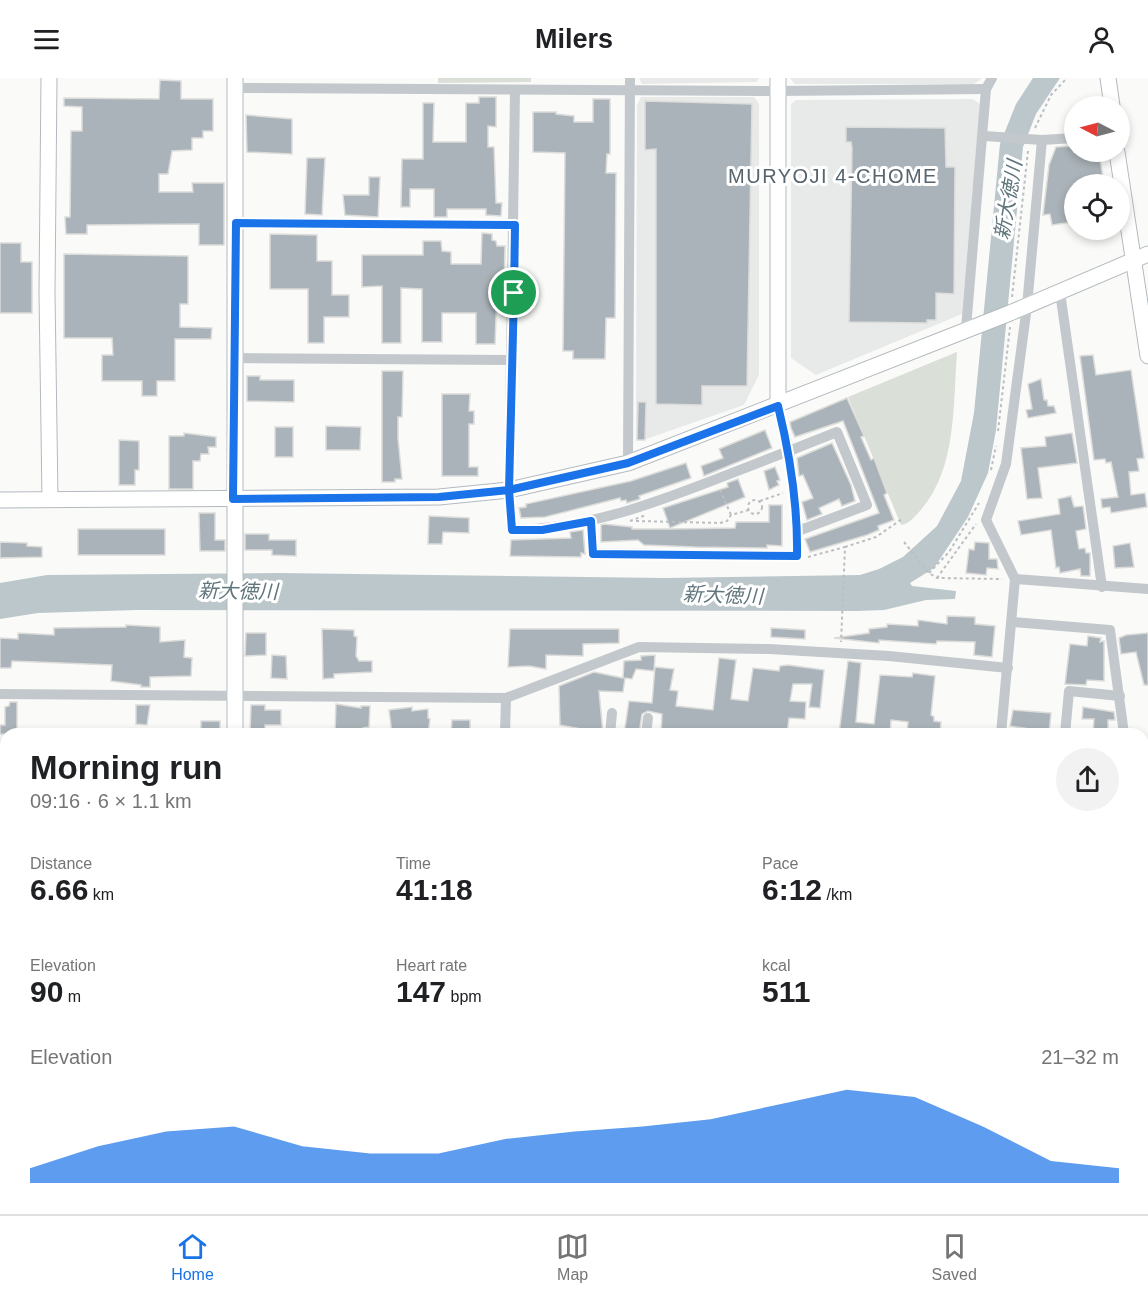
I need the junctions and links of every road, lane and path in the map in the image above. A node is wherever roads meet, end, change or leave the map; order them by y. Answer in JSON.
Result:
{"nodes":[{"id":1,"x":49,"y":78,"type":"edge"},
{"id":2,"x":630,"y":78,"type":"edge"},
{"id":3,"x":992,"y":78,"type":"edge"},
{"id":4,"x":1108,"y":78,"type":"edge"},
{"id":5,"x":235,"y":83,"type":"edge"},
{"id":6,"x":778,"y":84,"type":"edge"},
{"id":7,"x":986,"y":89,"type":"junction"},
{"id":8,"x":515,"y":90,"type":"junction"},
{"id":9,"x":630,"y":90,"type":"junction"},
{"id":10,"x":1111,"y":96,"type":"edge"},
{"id":11,"x":986,"y":136,"type":"junction"},
{"id":12,"x":1064,"y":138,"type":"edge"},
{"id":13,"x":1037,"y":139,"type":"junction"},
{"id":14,"x":1119,"y":162,"type":"edge"},
{"id":15,"x":236,"y":223,"type":"junction"},
{"id":16,"x":515,"y":225,"type":"junction"},
{"id":17,"x":1141,"y":257,"type":"edge"},
{"id":18,"x":1060,"y":292,"type":"junction"},
{"id":19,"x":1027,"y":306,"type":"junction"},
{"id":20,"x":970,"y":327,"type":"junction"},
{"id":21,"x":1148,"y":357,"type":"edge"},
{"id":22,"x":234,"y":358,"type":"junction"},
{"id":23,"x":513,"y":360,"type":"junction"},
{"id":24,"x":778,"y":406,"type":"junction"},
{"id":25,"x":789,"y":451,"type":"junction"},
{"id":26,"x":628,"y":463,"type":"junction"},
{"id":27,"x":714,"y":478,"type":"junction"},
{"id":28,"x":793,"y":489,"type":"junction"},
{"id":29,"x":509,"y":490,"type":"junction"},
{"id":30,"x":50,"y":499,"type":"junction"},
{"id":31,"x":233,"y":499,"type":"junction"},
{"id":32,"x":0,"y":500,"type":"edge"},
{"id":33,"x":760,"y":501,"type":"junction"},
{"id":34,"x":749,"y":510,"type":"junction"},
{"id":35,"x":731,"y":515,"type":"junction"},
{"id":36,"x":902,"y":519,"type":"dead end"},
{"id":37,"x":986,"y":520,"type":"junction"},
{"id":38,"x":591,"y":521,"type":"junction"},
{"id":39,"x":636,"y":522,"type":"dead end"},
{"id":40,"x":798,"y":531,"type":"junction"},
{"id":41,"x":904,"y":542,"type":"dead end"},
{"id":42,"x":844,"y":547,"type":"junction"},
{"id":43,"x":797,"y":556,"type":"junction"},
{"id":44,"x":937,"y":578,"type":"junction"},
{"id":45,"x":1015,"y":579,"type":"junction"},
{"id":46,"x":1102,"y":587,"type":"junction"},
{"id":47,"x":1148,"y":589,"type":"edge"},
{"id":48,"x":1012,"y":622,"type":"junction"},
{"id":49,"x":840,"y":654,"type":"junction"},
{"id":50,"x":1008,"y":668,"type":"junction"},
{"id":51,"x":0,"y":694,"type":"edge"},
{"id":52,"x":235,"y":695,"type":"junction"},
{"id":53,"x":1120,"y":696,"type":"junction"},
{"id":54,"x":506,"y":698,"type":"junction"},
{"id":55,"x":612,"y":713,"type":"dead end"},
{"id":56,"x":648,"y":718,"type":"dead end"},
{"id":57,"x":235,"y":728,"type":"edge"},
{"id":58,"x":505,"y":728,"type":"edge"},
{"id":59,"x":611,"y":728,"type":"edge"},
{"id":60,"x":647,"y":728,"type":"edge"},
{"id":61,"x":1002,"y":728,"type":"edge"},
{"id":62,"x":1066,"y":728,"type":"edge"},
{"id":63,"x":1123,"y":728,"type":"edge"}],
"edges":[{"from":1,"to":30,"type":"street"},
{"from":2,"to":9,"type":"street"},
{"from":3,"to":7,"type":"street"},
{"from":4,"to":10,"type":"street"},
{"from":5,"to":8,"type":"street"},
{"from":5,"to":15,"type":"street"},
{"from":6,"to":7,"type":"street"},
{"from":6,"to":9,"type":"street"},
{"from":6,"to":24,"type":"street"},
{"from":7,"to":11,"type":"street"},
{"from":8,"to":9,"type":"street"},
{"from":8,"to":16,"type":"street"},
{"from":9,"to":26,"type":"street"},
{"from":11,"to":13,"type":"street"},
{"from":11,"to":20,"type":"street"},
{"from":12,"to":13,"type":"street"},
{"from":13,"to":19,"type":"street"},
{"from":14,"to":17,"type":"street"},
{"from":15,"to":16,"type":"street"},
{"from":15,"to":22,"type":"street"},
{"from":16,"to":23,"type":"street"},
{"from":17,"to":18,"type":"street"},
{"from":17,"to":21,"type":"street"},
{"from":18,"to":19,"type":"street"},
{"from":18,"to":46,"type":"street"},
{"from":19,"to":20,"type":"street"},
{"from":19,"to":37,"type":"street"},
{"from":20,"to":24,"type":"street"},
{"from":22,"to":23,"type":"street"},
{"from":22,"to":31,"type":"street"},
{"from":23,"to":29,"type":"street"},
{"from":24,"to":25,"type":"street"},
{"from":24,"to":26,"type":"street"},
{"from":25,"to":27,"type":"street"},
{"from":25,"to":28,"type":"street"},
{"from":25,"to":40,"type":"street"},
{"from":26,"to":29,"type":"street"},
{"from":27,"to":35,"type":"path"},
{"from":27,"to":38,"type":"street"},
{"from":28,"to":33,"type":"path"},
{"from":28,"to":40,"type":"street"},
{"from":29,"to":31,"type":"street"},
{"from":29,"to":38,"type":"street"},
{"from":30,"to":31,"type":"street"},
{"from":30,"to":32,"type":"street"},
{"from":31,"to":52,"type":"street"},
{"from":33,"to":34,"type":"path"},
{"from":33,"to":34,"type":"path"},
{"from":34,"to":35,"type":"path"},
{"from":35,"to":39,"type":"path"},
{"from":36,"to":42,"type":"path"},
{"from":37,"to":44,"type":"path"},
{"from":37,"to":45,"type":"street"},
{"from":38,"to":43,"type":"street"},
{"from":40,"to":43,"type":"street"},
{"from":41,"to":44,"type":"path"},
{"from":42,"to":43,"type":"path"},
{"from":42,"to":49,"type":"path"},
{"from":44,"to":45,"type":"path"},
{"from":45,"to":46,"type":"street"},
{"from":45,"to":48,"type":"street"},
{"from":46,"to":47,"type":"street"},
{"from":48,"to":50,"type":"street"},
{"from":48,"to":53,"type":"street"},
{"from":49,"to":50,"type":"street"},
{"from":49,"to":54,"type":"street"},
{"from":50,"to":61,"type":"street"},
{"from":51,"to":52,"type":"street"},
{"from":52,"to":54,"type":"street"},
{"from":52,"to":57,"type":"street"},
{"from":53,"to":62,"type":"street"},
{"from":53,"to":63,"type":"street"},
{"from":54,"to":58,"type":"street"},
{"from":55,"to":59,"type":"street"},
{"from":56,"to":60,"type":"street"}]}
